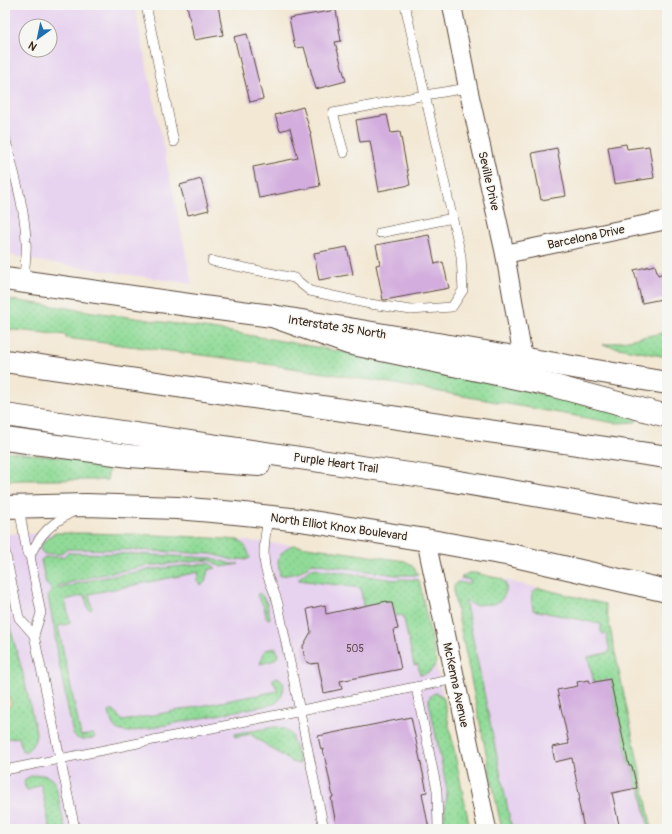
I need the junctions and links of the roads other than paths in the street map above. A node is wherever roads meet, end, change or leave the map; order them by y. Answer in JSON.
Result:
{"nodes":[{"id":1,"x":146,"y":5,"type":"edge"},
{"id":2,"x":405,"y":5,"type":"edge"},
{"id":3,"x":452,"y":5,"type":"edge"},
{"id":4,"x":468,"y":88,"type":"junction"},
{"id":5,"x":425,"y":94,"type":"junction"},
{"id":6,"x":5,"y":137,"type":"edge"},
{"id":7,"x":174,"y":142,"type":"dead end"},
{"id":8,"x":344,"y":153,"type":"dead end"},
{"id":9,"x":453,"y":218,"type":"junction"},
{"id":10,"x":667,"y":220,"type":"edge"},
{"id":11,"x":380,"y":233,"type":"dead end"},
{"id":12,"x":505,"y":254,"type":"junction"},
{"id":13,"x":212,"y":261,"type":"dead end"},
{"id":14,"x":14,"y":280,"type":"edge"},
{"id":15,"x":272,"y":316,"type":"junction"},
{"id":16,"x":523,"y":358,"type":"junction"},
{"id":17,"x":5,"y":361,"type":"edge"},
{"id":18,"x":667,"y":383,"type":"edge"},
{"id":19,"x":5,"y":415,"type":"edge"},
{"id":20,"x":667,"y":416,"type":"edge"},
{"id":21,"x":5,"y":439,"type":"edge"},
{"id":22,"x":667,"y":457,"type":"edge"},
{"id":23,"x":430,"y":477,"type":"junction"},
{"id":24,"x":86,"y":505,"type":"junction"},
{"id":25,"x":12,"y":506,"type":"edge"},
{"id":26,"x":268,"y":517,"type":"junction"},
{"id":27,"x":667,"y":518,"type":"edge"},
{"id":28,"x":426,"y":540,"type":"junction"},
{"id":29,"x":5,"y":551,"type":"edge"},
{"id":30,"x":30,"y":556,"type":"junction"},
{"id":31,"x":667,"y":591,"type":"edge"},
{"id":32,"x":34,"y":635,"type":"junction"},
{"id":33,"x":455,"y":679,"type":"junction"},
{"id":34,"x":416,"y":687,"type":"junction"},
{"id":35,"x":300,"y":710,"type":"junction"},
{"id":36,"x":60,"y":759,"type":"junction"},
{"id":37,"x":6,"y":769,"type":"edge"},
{"id":38,"x":75,"y":829,"type":"edge"},
{"id":39,"x":324,"y":829,"type":"edge"},
{"id":40,"x":438,"y":829,"type":"edge"},
{"id":41,"x":487,"y":829,"type":"edge"}],
"edges":[{"from":1,"to":7,"type":"lane"},
{"from":2,"to":5,"type":"lane"},
{"from":3,"to":4,"type":"street","name":"Seville Drive"},
{"from":4,"to":5,"type":"lane"},
{"from":4,"to":12,"type":"street","name":"Seville Drive"},
{"from":5,"to":8,"type":"lane"},
{"from":5,"to":9,"type":"lane"},
{"from":6,"to":14,"type":"lane"},
{"from":9,"to":11,"type":"lane"},
{"from":9,"to":13,"type":"lane"},
{"from":10,"to":12,"type":"street","name":"Barcelona Drive"},
{"from":12,"to":16,"type":"street","name":"Seville Drive"},
{"from":14,"to":15,"type":"main road","name":"Interstate 35 North"},
{"from":15,"to":16,"type":"main road","name":"Interstate 35 North"},
{"from":15,"to":20,"type":"main road"},
{"from":16,"to":18,"type":"main road","name":"Interstate 35 North"},
{"from":17,"to":22,"type":"main road"},
{"from":19,"to":23,"type":"main road","name":"Purple Heart Trail"},
{"from":21,"to":23,"type":"main road"},
{"from":23,"to":27,"type":"main road","name":"Purple Heart Trail"},
{"from":24,"to":25,"type":"main road","name":"North Elliot Knox Boulevard"},
{"from":24,"to":26,"type":"main road","name":"North Elliot Knox Boulevard"},
{"from":24,"to":30,"type":"lane"},
{"from":25,"to":30,"type":"lane"},
{"from":26,"to":28,"type":"main road","name":"North Elliot Knox Boulevard"},
{"from":26,"to":35,"type":"lane"},
{"from":28,"to":31,"type":"main road","name":"North Elliot Knox Boulevard"},
{"from":28,"to":33,"type":"street","name":"McKenna Avenue"},
{"from":29,"to":32,"type":"lane"},
{"from":30,"to":32,"type":"lane"},
{"from":32,"to":36,"type":"lane"},
{"from":33,"to":34,"type":"lane"},
{"from":33,"to":41,"type":"street","name":"McKenna Avenue"},
{"from":34,"to":35,"type":"lane"},
{"from":34,"to":40,"type":"lane"},
{"from":35,"to":36,"type":"lane"},
{"from":35,"to":39,"type":"lane"},
{"from":36,"to":37,"type":"lane"},
{"from":36,"to":38,"type":"lane"}]}
